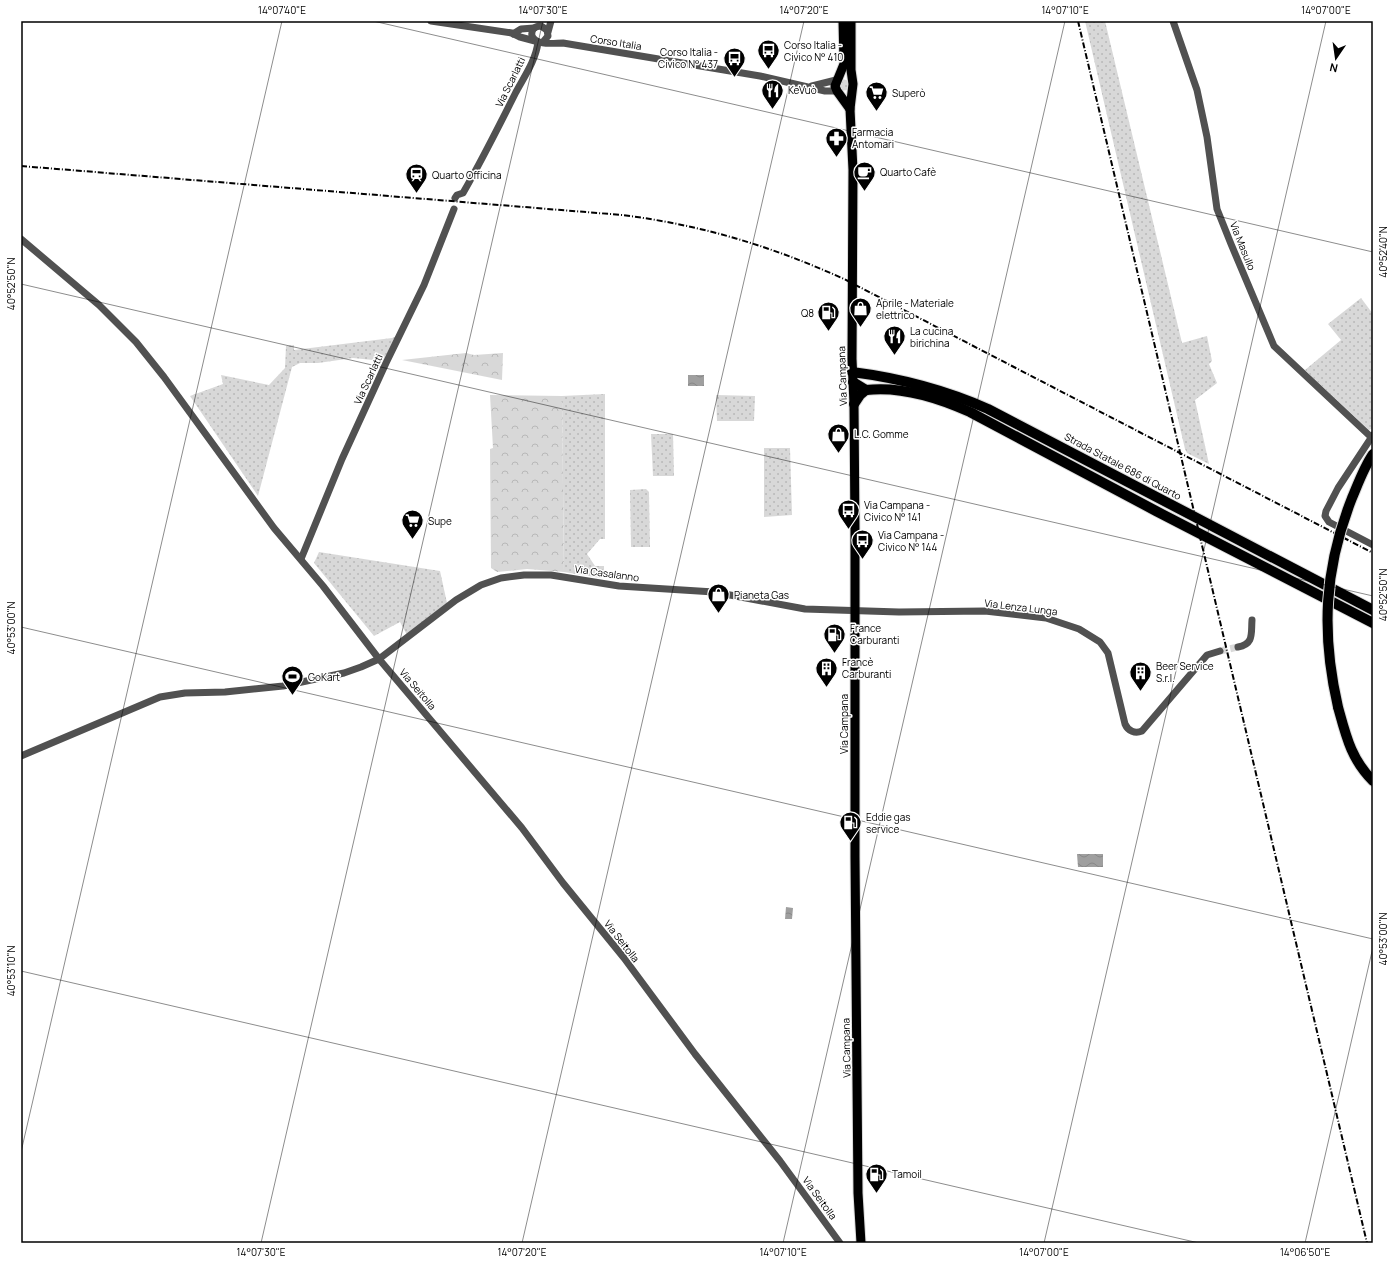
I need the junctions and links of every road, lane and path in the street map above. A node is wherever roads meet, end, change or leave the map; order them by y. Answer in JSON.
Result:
{"nodes":[{"id":1,"x":431,"y":21,"type":"edge"},
{"id":2,"x":551,"y":21,"type":"edge"},
{"id":3,"x":843,"y":21,"type":"edge"},
{"id":4,"x":851,"y":21,"type":"edge"},
{"id":5,"x":1173,"y":21,"type":"edge"},
{"id":6,"x":536,"y":25,"type":"edge"},
{"id":7,"x":513,"y":34,"type":"junction"},
{"id":8,"x":548,"y":34,"type":"junction"},
{"id":9,"x":539,"y":42,"type":"junction"},
{"id":10,"x":560,"y":42,"type":"junction"},
{"id":11,"x":837,"y":79,"type":"junction"},
{"id":12,"x":852,"y":85,"type":"junction"},
{"id":13,"x":810,"y":87,"type":"junction"},
{"id":14,"x":838,"y":92,"type":"junction"},
{"id":15,"x":850,"y":109,"type":"junction"},
{"id":16,"x":454,"y":198,"type":"dead end"},
{"id":17,"x":454,"y":209,"type":"dead end"},
{"id":18,"x":21,"y":239,"type":"edge"},
{"id":19,"x":852,"y":377,"type":"junction"},
{"id":20,"x":866,"y":390,"type":"junction"},
{"id":21,"x":854,"y":404,"type":"junction"},
{"id":22,"x":1372,"y":436,"type":"edge"},
{"id":23,"x":1373,"y":454,"type":"edge"},
{"id":24,"x":1373,"y":545,"type":"edge"},
{"id":25,"x":301,"y":559,"type":"junction"},
{"id":26,"x":856,"y":610,"type":"junction"},
{"id":27,"x":1373,"y":610,"type":"edge"},
{"id":28,"x":1252,"y":620,"type":"dead end"},
{"id":29,"x":1373,"y":623,"type":"edge"},
{"id":30,"x":1238,"y":647,"type":"tunnel mouth"},
{"id":31,"x":1220,"y":651,"type":"tunnel mouth"},
{"id":32,"x":379,"y":659,"type":"junction"},
{"id":33,"x":21,"y":756,"type":"edge"},
{"id":34,"x":1373,"y":781,"type":"edge"},
{"id":35,"x":840,"y":1243,"type":"edge"},
{"id":36,"x":861,"y":1243,"type":"edge"}],
"edges":[{"from":1,"to":7,"type":"street","name":"Corso Italia"},
{"from":2,"to":8,"type":"street"},
{"from":3,"to":11,"type":"main road"},
{"from":4,"to":12,"type":"main road","name":"Via Campana"},
{"from":5,"to":22,"type":"street","name":"Via Masullo"},
{"from":6,"to":7,"type":"street","name":"Corso Italia"},
{"from":6,"to":8,"type":"street","name":"Corso Italia"},
{"from":6,"to":9,"type":"street"},
{"from":7,"to":9,"type":"street","name":"Corso Italia"},
{"from":8,"to":9,"type":"street"},
{"from":8,"to":10,"type":"street","name":"Corso Italia"},
{"from":9,"to":10,"type":"street","name":"Corso Italia"},
{"from":9,"to":16,"type":"street","name":"Via Scarlatti"},
{"from":10,"to":13,"type":"street","name":"Corso Italia"},
{"from":11,"to":12,"type":"main road"},
{"from":11,"to":13,"type":"street","name":"Corso Italia"},
{"from":11,"to":14,"type":"main road"},
{"from":12,"to":14,"type":"main road"},
{"from":12,"to":15,"type":"main road","name":"Via Campana"},
{"from":13,"to":14,"type":"street","name":"Corso Italia"},
{"from":14,"to":15,"type":"main road"},
{"from":15,"to":19,"type":"main road","name":"Via Campana"},
{"from":17,"to":25,"type":"street","name":"Via Scarlatti"},
{"from":18,"to":25,"type":"street","name":"Via Seitolla"},
{"from":19,"to":20,"type":"highway"},
{"from":19,"to":21,"type":"main road","name":"Via Campana"},
{"from":19,"to":27,"type":"highway","name":"Strada Statale 686 di Quarto"},
{"from":20,"to":21,"type":"highway"},
{"from":20,"to":29,"type":"highway"},
{"from":21,"to":26,"type":"main road","name":"Via Campana"},
{"from":22,"to":24,"type":"street"},
{"from":23,"to":34,"type":"highway","bridge":true},
{"from":25,"to":32,"type":"street","name":"Via Seitolla"},
{"from":26,"to":31,"type":"street","name":"Via Lenza Lunga"},
{"from":26,"to":32,"type":"street","name":"Via Casalanno"},
{"from":26,"to":36,"type":"main road","name":"Via Campana"},
{"from":28,"to":30,"type":"street"},
{"from":32,"to":33,"type":"street","name":"Via Casalanno"},
{"from":32,"to":35,"type":"street","name":"Via Seitolla"}]}
